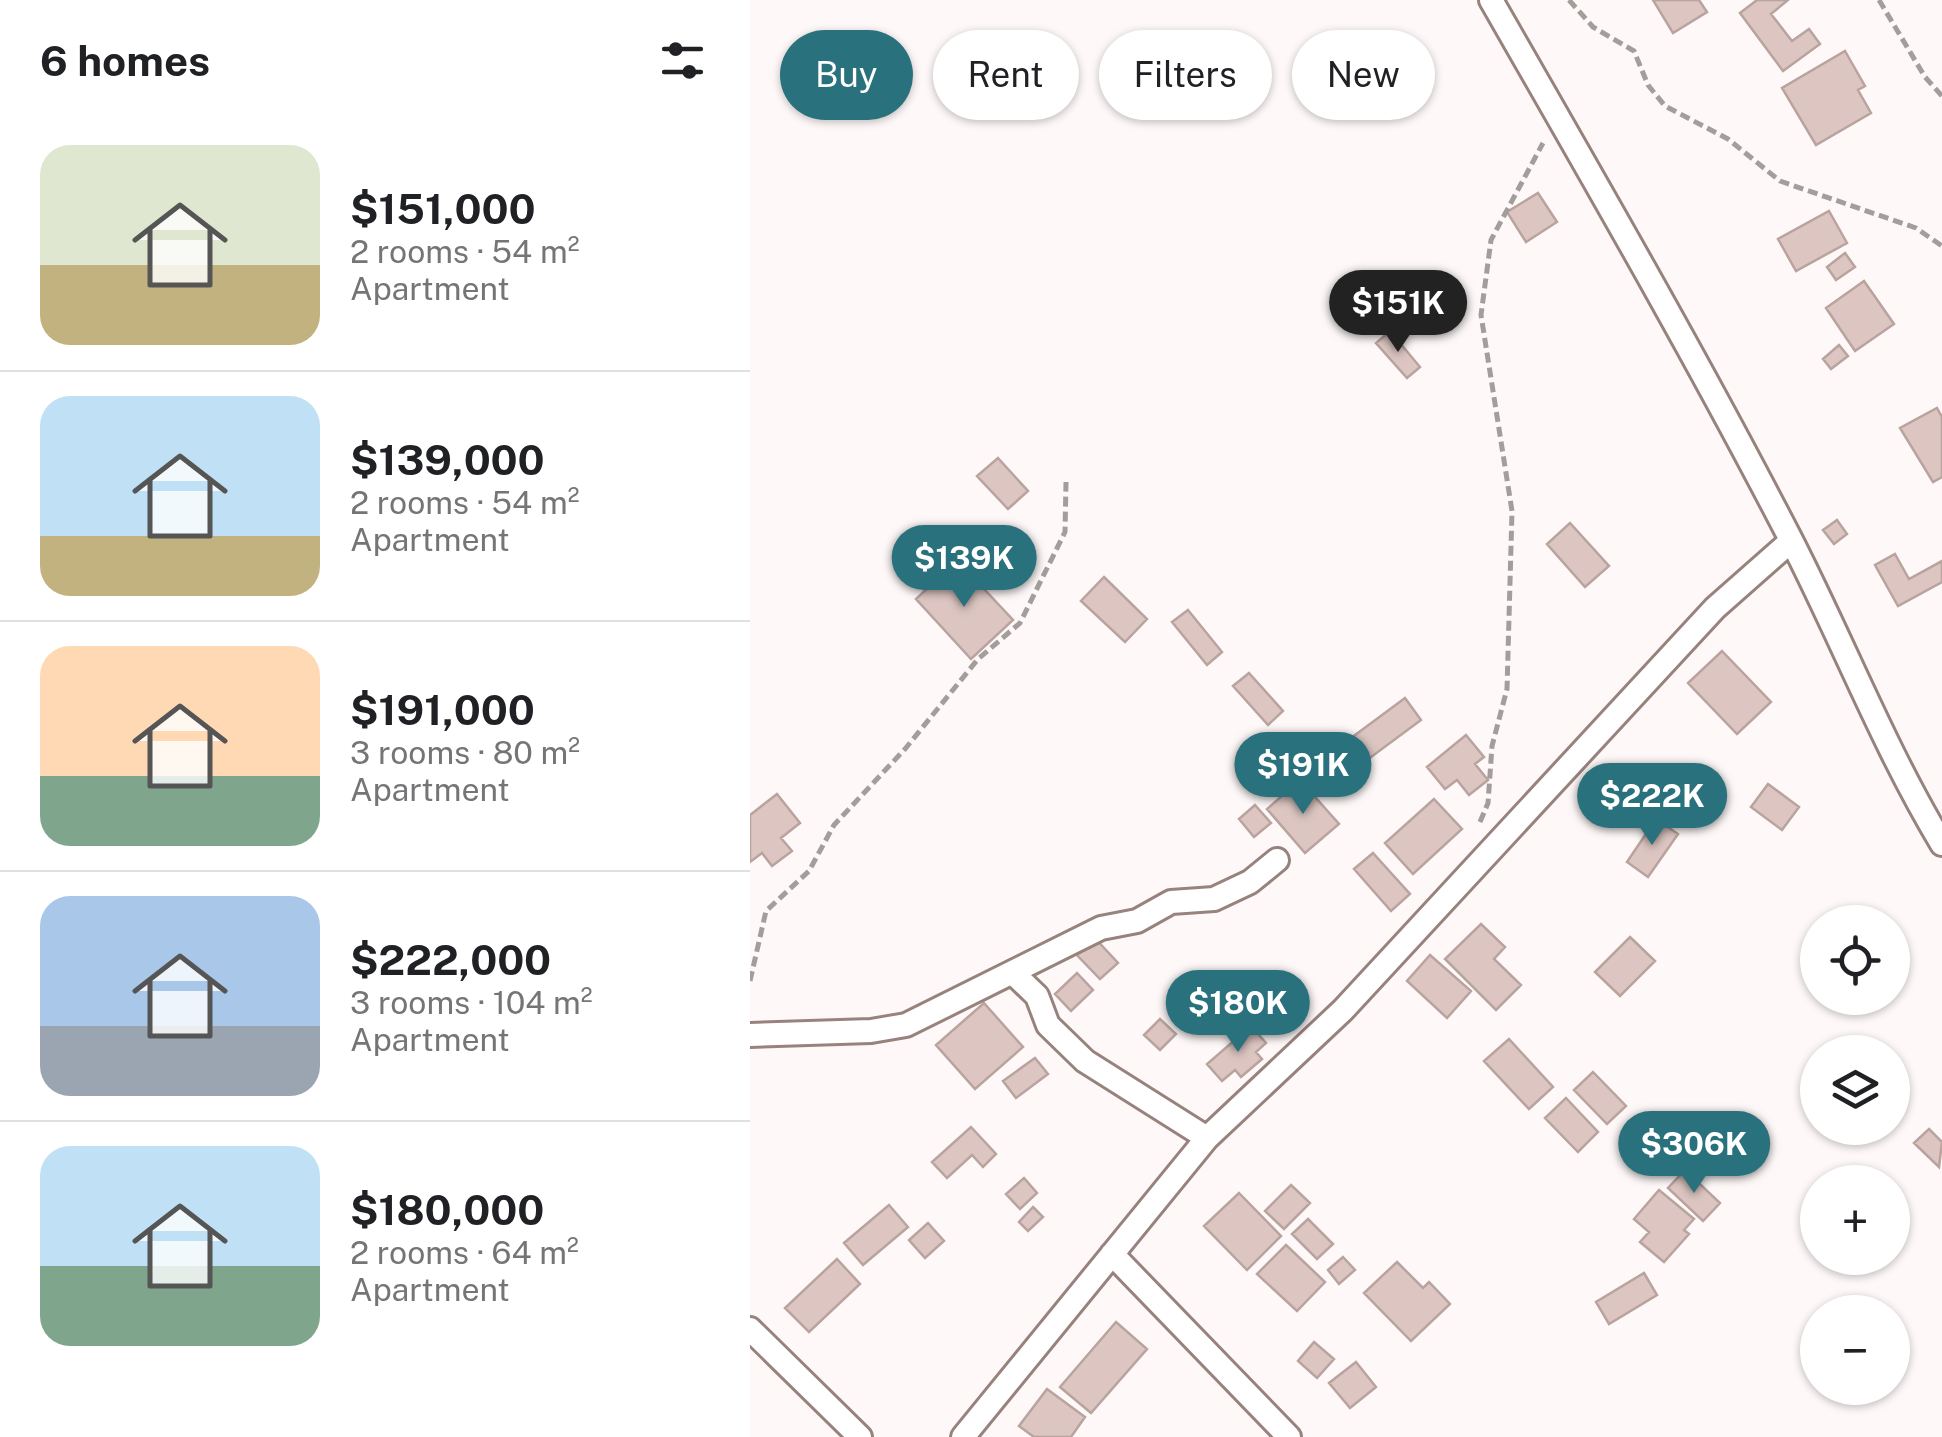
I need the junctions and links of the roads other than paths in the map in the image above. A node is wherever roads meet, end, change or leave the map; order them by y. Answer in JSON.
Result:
{"nodes":[{"id":1,"x":1491,"y":0,"type":"edge"},
{"id":2,"x":1792,"y":541,"type":"junction"},
{"id":3,"x":1942,"y":844,"type":"edge"},
{"id":4,"x":1277,"y":860,"type":"dead end"},
{"id":5,"x":1013,"y":973,"type":"junction"},
{"id":6,"x":750,"y":1035,"type":"edge"},
{"id":7,"x":1207,"y":1138,"type":"junction"},
{"id":8,"x":1112,"y":1254,"type":"junction"},
{"id":9,"x":750,"y":1329,"type":"edge"},
{"id":10,"x":860,"y":1437,"type":"edge"},
{"id":11,"x":962,"y":1437,"type":"edge"},
{"id":12,"x":1289,"y":1437,"type":"edge"}],
"edges":[{"from":1,"to":2,"type":"street"},
{"from":2,"to":3,"type":"street"},
{"from":2,"to":7,"type":"street"},
{"from":4,"to":5,"type":"street"},
{"from":5,"to":6,"type":"street"},
{"from":5,"to":7,"type":"street"},
{"from":7,"to":8,"type":"street"},
{"from":8,"to":11,"type":"street"},
{"from":8,"to":12,"type":"street"},
{"from":9,"to":10,"type":"street"}]}
